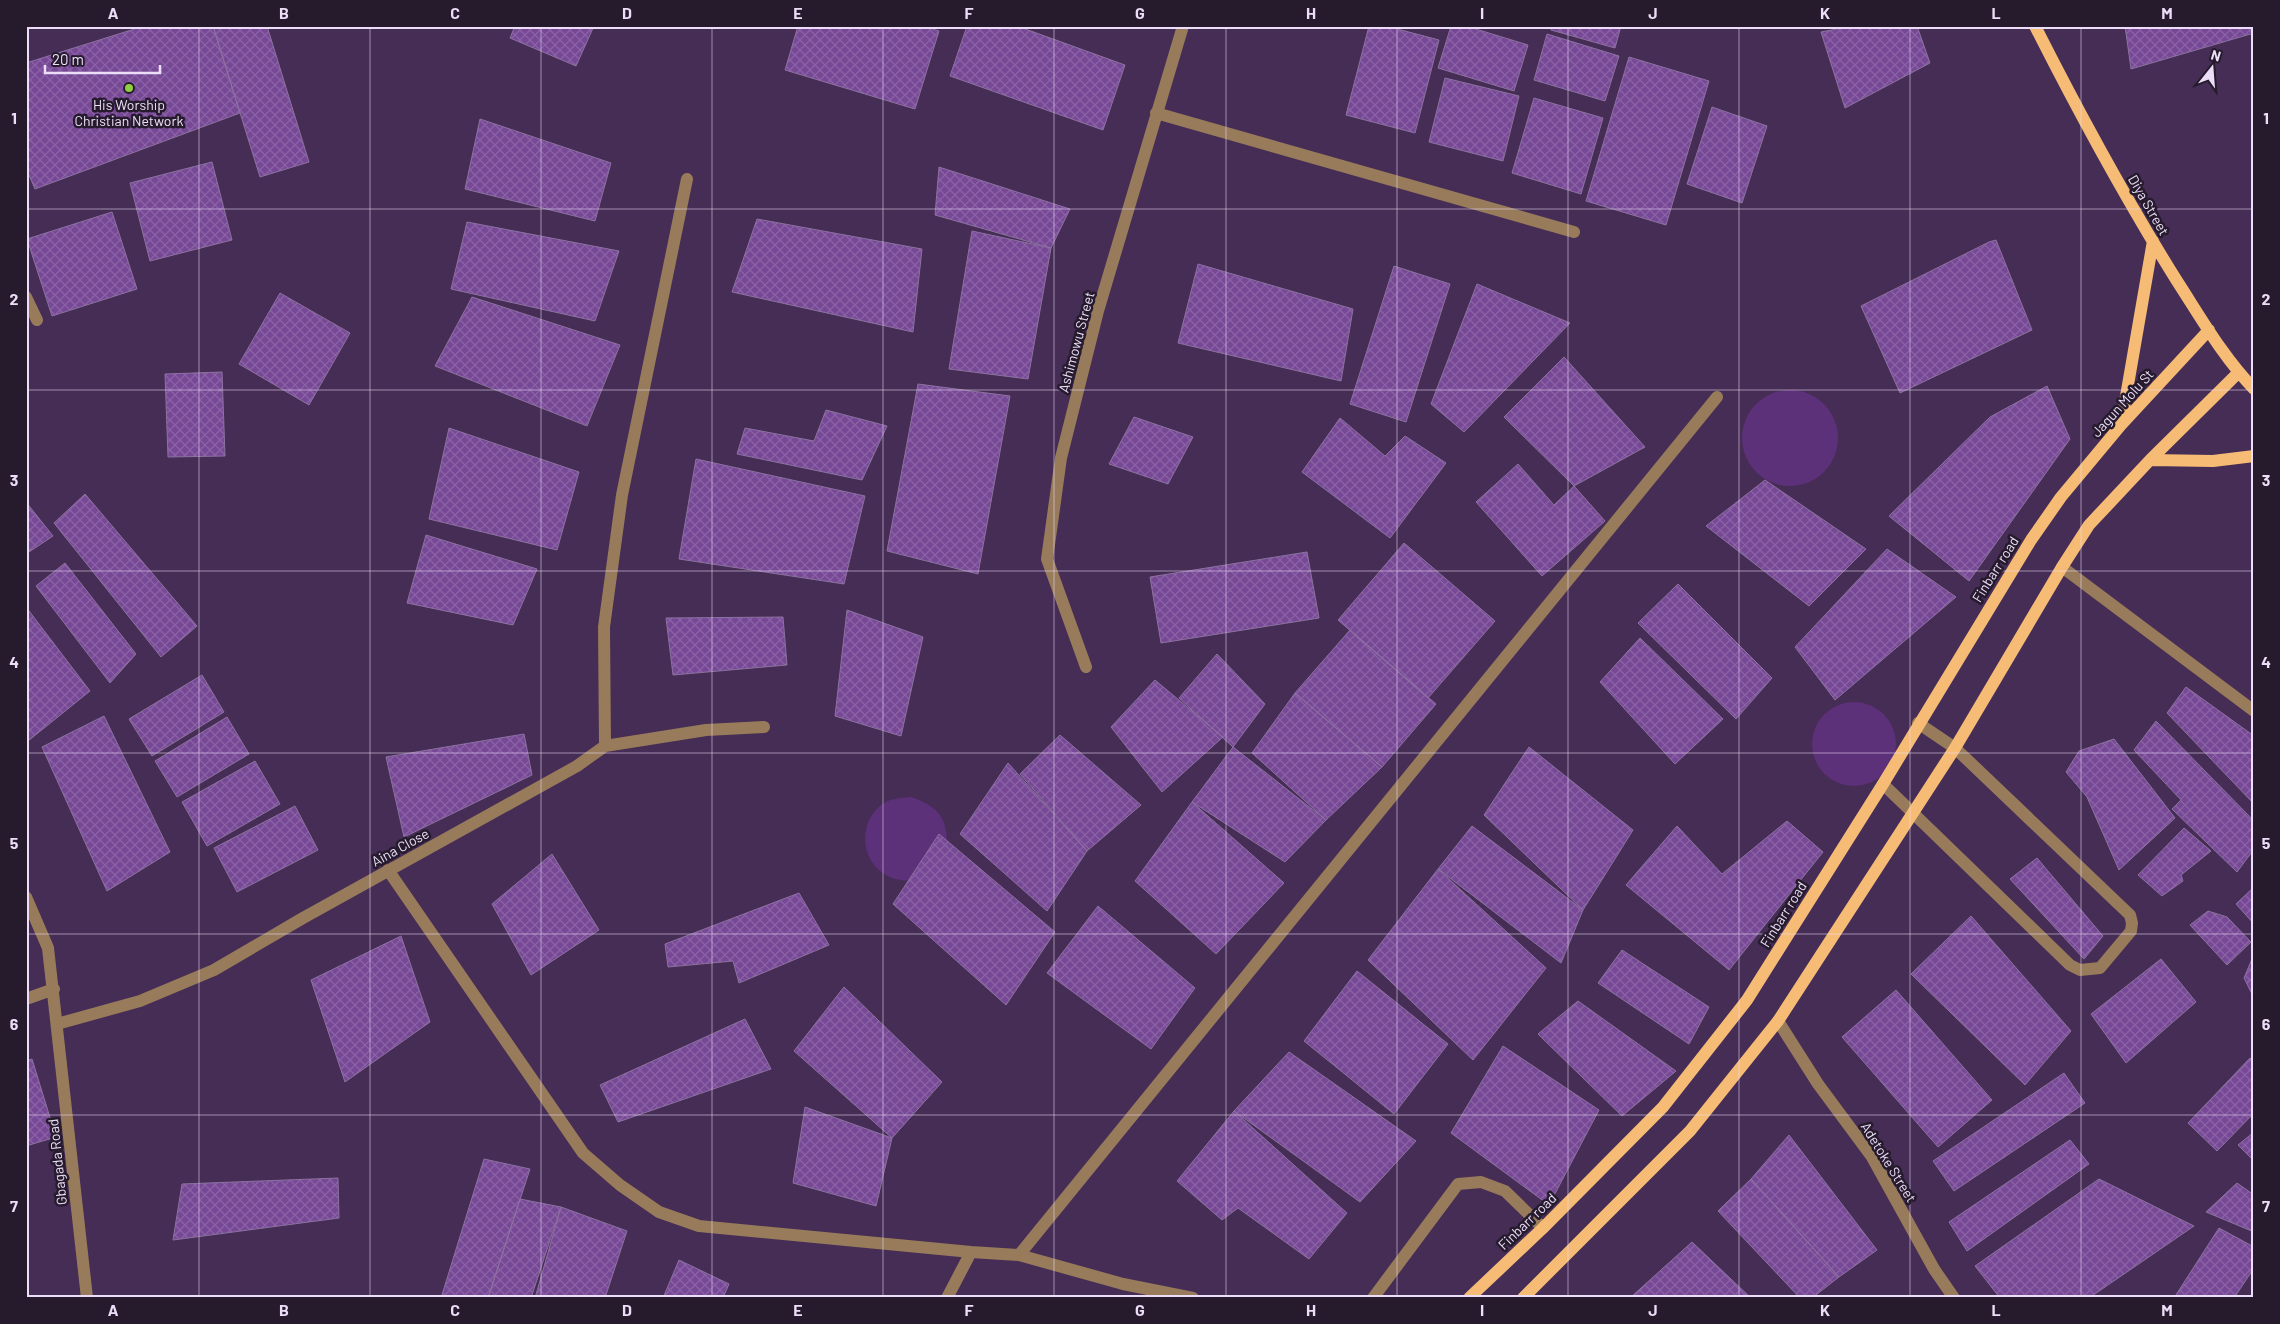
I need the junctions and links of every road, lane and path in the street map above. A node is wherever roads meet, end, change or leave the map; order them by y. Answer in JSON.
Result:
{"nodes":[{"id":1,"x":1183,"y":26,"type":"edge"},
{"id":2,"x":2035,"y":26,"type":"edge"},
{"id":3,"x":1156,"y":113,"type":"junction"},
{"id":4,"x":687,"y":179,"type":"dead end"},
{"id":5,"x":1574,"y":232,"type":"dead end"},
{"id":6,"x":2153,"y":241,"type":"junction"},
{"id":7,"x":26,"y":297,"type":"edge"},
{"id":8,"x":36,"y":320,"type":"dead end"},
{"id":9,"x":2209,"y":330,"type":"junction"},
{"id":10,"x":2238,"y":373,"type":"junction"},
{"id":11,"x":2254,"y":389,"type":"edge"},
{"id":12,"x":1717,"y":396,"type":"dead end"},
{"id":13,"x":2121,"y":425,"type":"junction"},
{"id":14,"x":2254,"y":456,"type":"edge"},
{"id":15,"x":2150,"y":460,"type":"junction"},
{"id":16,"x":2060,"y":497,"type":"joint"},
{"id":17,"x":2062,"y":567,"type":"junction"},
{"id":18,"x":1086,"y":666,"type":"dead end"},
{"id":19,"x":2254,"y":711,"type":"edge"},
{"id":20,"x":1918,"y":723,"type":"junction"},
{"id":21,"x":764,"y":726,"type":"dead end"},
{"id":22,"x":605,"y":746,"type":"junction"},
{"id":23,"x":1955,"y":748,"type":"junction"},
{"id":24,"x":1883,"y":784,"type":"junction"},
{"id":25,"x":1913,"y":813,"type":"junction"},
{"id":26,"x":388,"y":870,"type":"junction"},
{"id":27,"x":26,"y":897,"type":"edge"},
{"id":28,"x":54,"y":989,"type":"junction"},
{"id":29,"x":26,"y":999,"type":"edge"},
{"id":30,"x":1778,"y":1021,"type":"junction"},
{"id":31,"x":57,"y":1024,"type":"junction"},
{"id":32,"x":1543,"y":1228,"type":"junction"},
{"id":33,"x":971,"y":1252,"type":"junction"},
{"id":34,"x":1019,"y":1255,"type":"junction"},
{"id":35,"x":88,"y":1298,"type":"edge"},
{"id":36,"x":947,"y":1298,"type":"edge"},
{"id":37,"x":1193,"y":1298,"type":"edge"},
{"id":38,"x":1373,"y":1298,"type":"edge"},
{"id":39,"x":1469,"y":1298,"type":"edge"},
{"id":40,"x":1523,"y":1298,"type":"edge"},
{"id":41,"x":1954,"y":1298,"type":"edge"}],
"edges":[{"from":1,"to":3,"type":"street","name":"Ashimowu Street"},
{"from":2,"to":6,"type":"main road","name":"Diya Street"},
{"from":3,"to":5,"type":"street"},
{"from":3,"to":18,"type":"street","name":"Ashimowu Street"},
{"from":4,"to":22,"type":"street"},
{"from":6,"to":9,"type":"main road","name":"Diya Street"},
{"from":6,"to":13,"type":"main road"},
{"from":7,"to":8,"type":"street"},
{"from":9,"to":10,"type":"main road","name":"Diya Street"},
{"from":9,"to":13,"type":"main road","name":"Jagun Molu St"},
{"from":10,"to":11,"type":"main road","name":"Diya Street"},
{"from":10,"to":15,"type":"main road"},
{"from":12,"to":34,"type":"street"},
{"from":13,"to":16,"type":"main road","name":"Jagun Molu St"},
{"from":14,"to":15,"type":"main road"},
{"from":15,"to":17,"type":"main road"},
{"from":16,"to":20,"type":"main road","name":"Finbarr road"},
{"from":17,"to":19,"type":"street"},
{"from":17,"to":23,"type":"main road"},
{"from":20,"to":23,"type":"street"},
{"from":20,"to":24,"type":"main road","name":"Finbarr road"},
{"from":21,"to":22,"type":"street","name":"Aina Close"},
{"from":22,"to":26,"type":"street","name":"Aina Close"},
{"from":23,"to":25,"type":"main road"},
{"from":23,"to":25,"type":"street"},
{"from":24,"to":25,"type":"street"},
{"from":24,"to":32,"type":"main road","name":"Finbarr road"},
{"from":25,"to":30,"type":"main road"},
{"from":26,"to":31,"type":"street","name":"Aina Close"},
{"from":26,"to":33,"type":"street"},
{"from":27,"to":28,"type":"street","name":"Gbagada Road"},
{"from":28,"to":29,"type":"street"},
{"from":28,"to":31,"type":"street","name":"Gbagada Road"},
{"from":30,"to":40,"type":"main road"},
{"from":30,"to":41,"type":"street","name":"Adetoke Street"},
{"from":31,"to":35,"type":"street","name":"Gbagada Road"},
{"from":32,"to":38,"type":"street"},
{"from":32,"to":39,"type":"main road","name":"Finbarr road"},
{"from":33,"to":34,"type":"street"},
{"from":33,"to":36,"type":"street"},
{"from":34,"to":37,"type":"street"}]}
